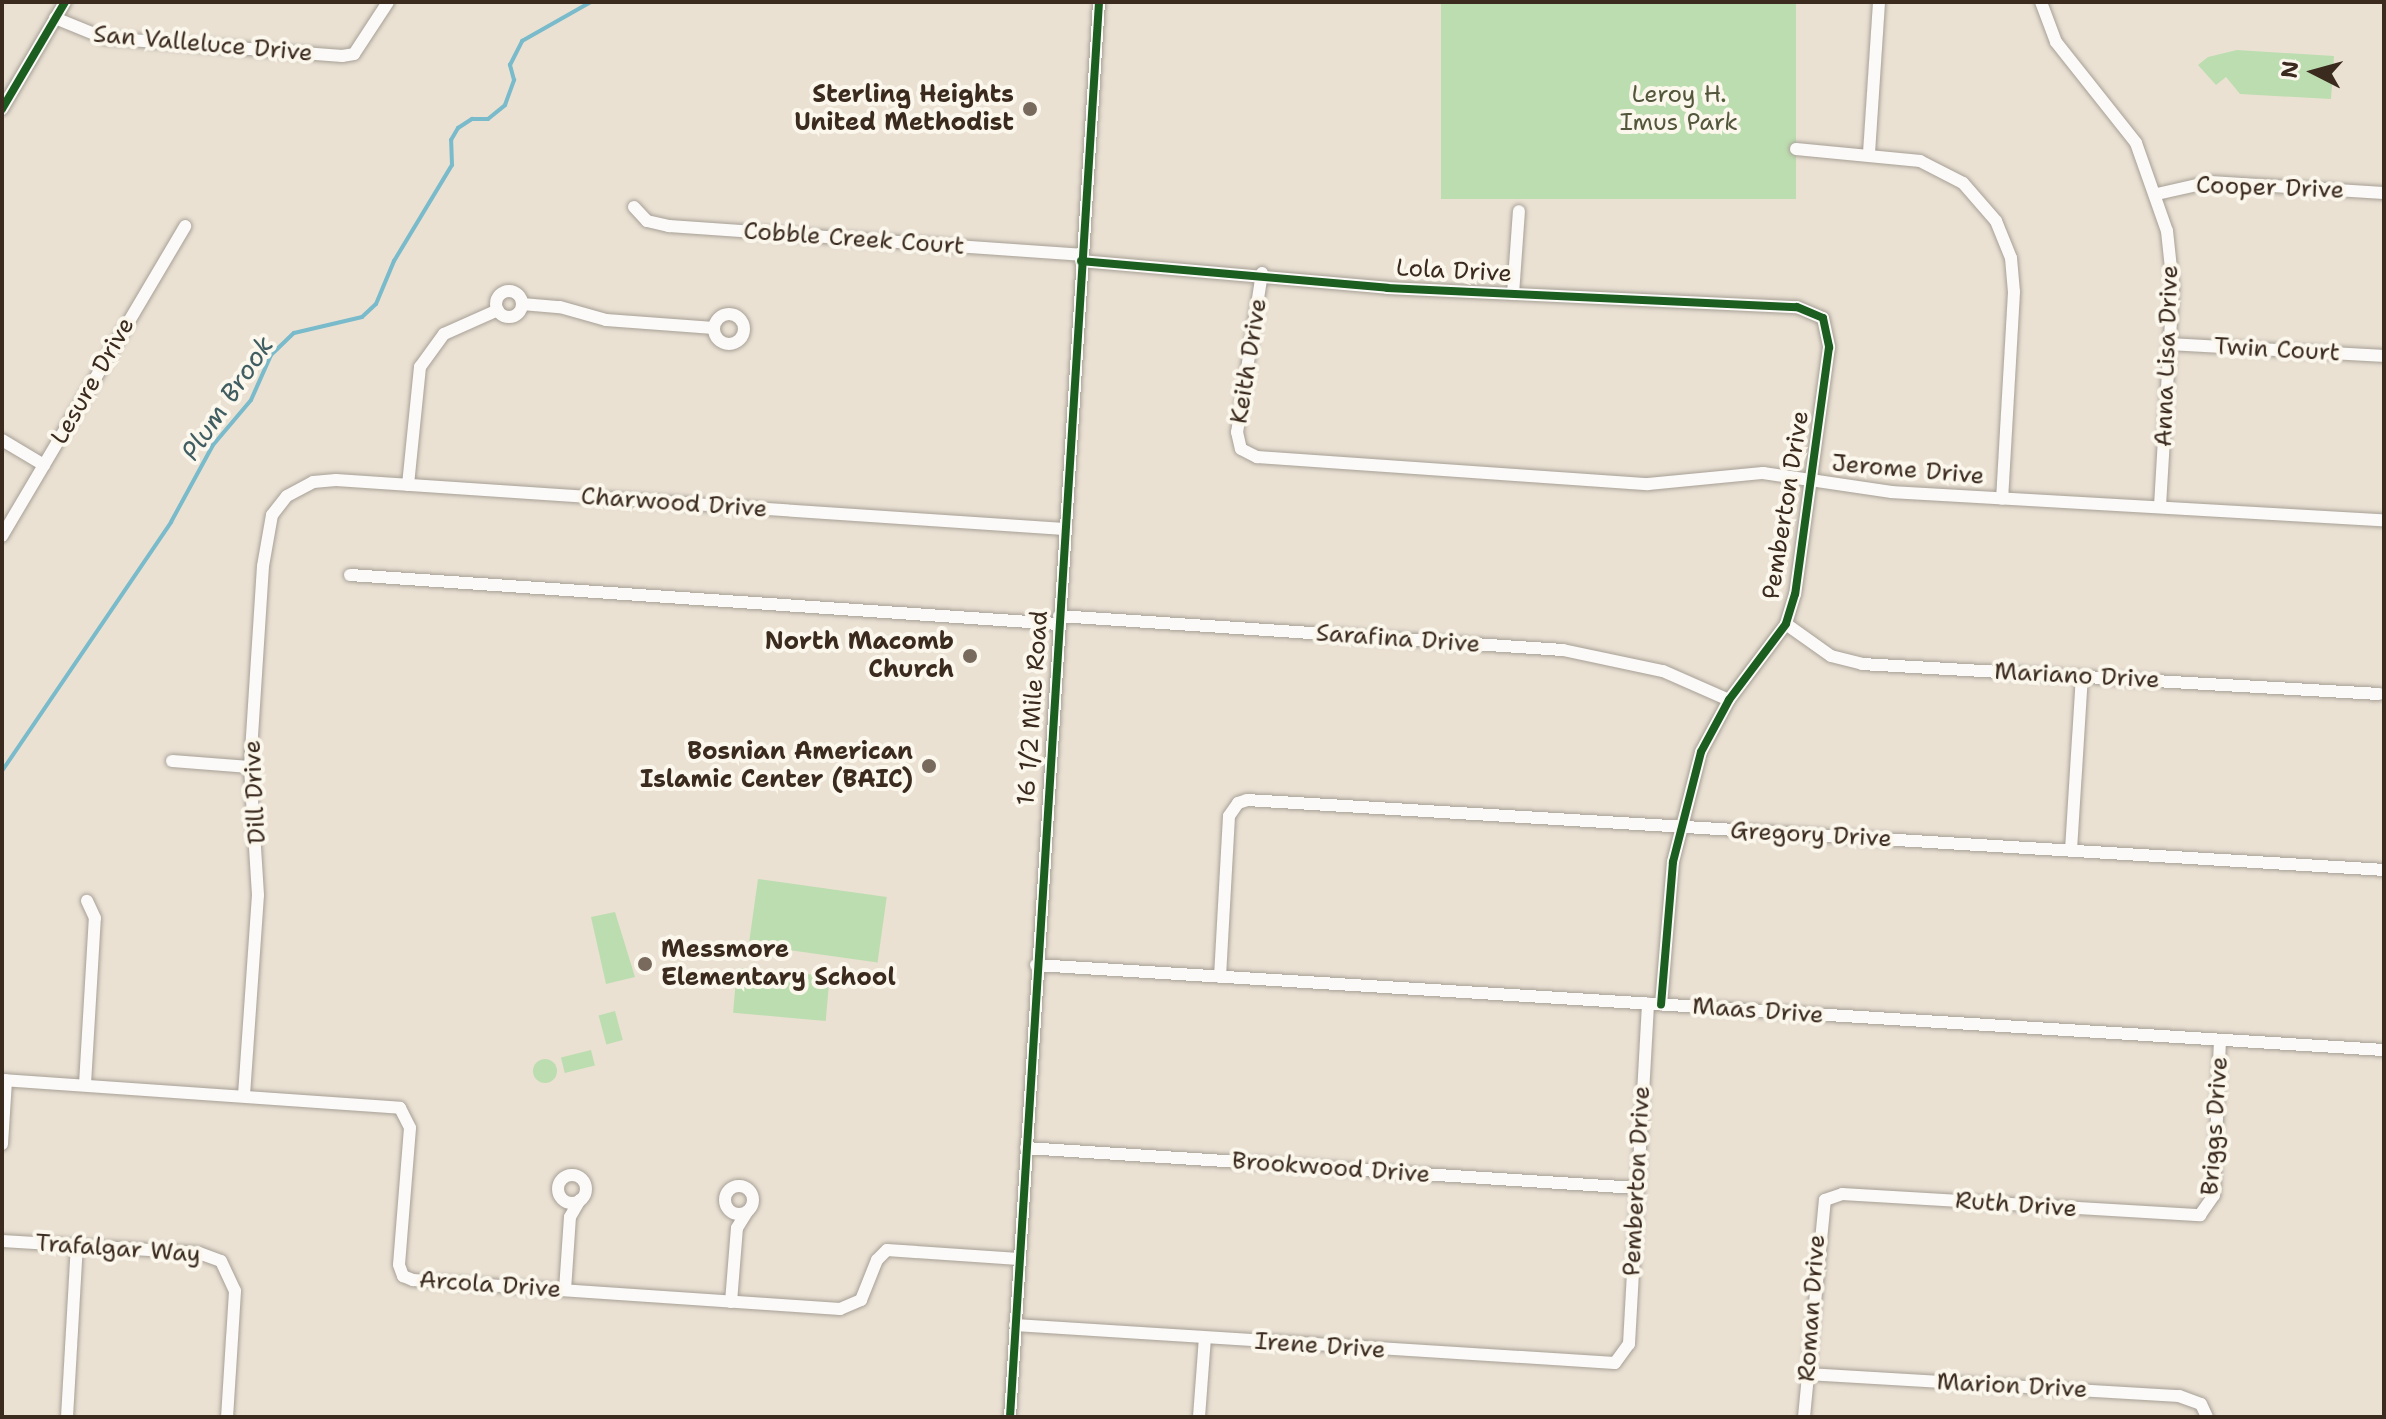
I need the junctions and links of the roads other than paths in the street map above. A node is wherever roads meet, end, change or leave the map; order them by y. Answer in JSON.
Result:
{"nodes":[{"id":1,"x":65,"y":2,"type":"edge"},
{"id":2,"x":388,"y":2,"type":"edge"},
{"id":3,"x":1099,"y":2,"type":"edge"},
{"id":4,"x":1879,"y":2,"type":"edge"},
{"id":5,"x":2041,"y":2,"type":"edge"},
{"id":6,"x":55,"y":18,"type":"junction"},
{"id":7,"x":2,"y":109,"type":"edge"},
{"id":8,"x":1796,"y":149,"type":"dead end"},
{"id":9,"x":1869,"y":153,"type":"junction"},
{"id":10,"x":2384,"y":193,"type":"edge"},
{"id":11,"x":2157,"y":194,"type":"junction"},
{"id":12,"x":634,"y":207,"type":"dead end"},
{"id":13,"x":1519,"y":211,"type":"dead end"},
{"id":14,"x":185,"y":226,"type":"dead end"},
{"id":15,"x":1081,"y":258,"type":"junction"},
{"id":16,"x":1262,"y":273,"type":"junction"},
{"id":17,"x":1513,"y":294,"type":"junction"},
{"id":18,"x":522,"y":304,"type":"junction"},
{"id":19,"x":498,"y":310,"type":"junction"},
{"id":20,"x":1823,"y":318,"type":"joint"},
{"id":21,"x":714,"y":328,"type":"dead end"},
{"id":22,"x":2170,"y":344,"type":"junction"},
{"id":23,"x":2384,"y":356,"type":"edge"},
{"id":24,"x":2,"y":440,"type":"edge"},
{"id":25,"x":1241,"y":449,"type":"joint"},
{"id":26,"x":44,"y":465,"type":"junction"},
{"id":27,"x":1812,"y":481,"type":"junction"},
{"id":28,"x":408,"y":485,"type":"junction"},
{"id":29,"x":287,"y":496,"type":"joint"},
{"id":30,"x":2002,"y":499,"type":"junction"},
{"id":31,"x":2160,"y":507,"type":"junction"},
{"id":32,"x":2384,"y":520,"type":"edge"},
{"id":33,"x":1064,"y":529,"type":"junction"},
{"id":34,"x":2,"y":536,"type":"edge"},
{"id":35,"x":350,"y":575,"type":"dead end"},
{"id":36,"x":1059,"y":620,"type":"junction"},
{"id":37,"x":1786,"y":624,"type":"junction"},
{"id":38,"x":2082,"y":676,"type":"junction"},
{"id":39,"x":2379,"y":694,"type":"dead end"},
{"id":40,"x":1729,"y":700,"type":"junction"},
{"id":41,"x":172,"y":761,"type":"dead end"},
{"id":42,"x":250,"y":767,"type":"junction"},
{"id":43,"x":1680,"y":826,"type":"junction"},
{"id":44,"x":2071,"y":850,"type":"junction"},
{"id":45,"x":2384,"y":870,"type":"edge"},
{"id":46,"x":87,"y":901,"type":"dead end"},
{"id":47,"x":1036,"y":965,"type":"junction"},
{"id":48,"x":1220,"y":977,"type":"junction"},
{"id":49,"x":1655,"y":1004,"type":"junction"},
{"id":50,"x":2220,"y":1040,"type":"junction"},
{"id":51,"x":2384,"y":1050,"type":"edge"},
{"id":52,"x":4,"y":1080,"type":"edge"},
{"id":53,"x":85,"y":1084,"type":"junction"},
{"id":54,"x":244,"y":1095,"type":"junction"},
{"id":55,"x":2,"y":1144,"type":"edge"},
{"id":56,"x":1026,"y":1148,"type":"junction"},
{"id":57,"x":1636,"y":1188,"type":"junction"},
{"id":58,"x":563,"y":1199,"type":"junction"},
{"id":59,"x":580,"y":1200,"type":"junction"},
{"id":60,"x":1825,"y":1200,"type":"joint"},
{"id":61,"x":730,"y":1211,"type":"junction"},
{"id":62,"x":2207,"y":1211,"type":"joint"},
{"id":63,"x":747,"y":1212,"type":"junction"},
{"id":64,"x":570,"y":1217,"type":"junction"},
{"id":65,"x":737,"y":1228,"type":"junction"},
{"id":66,"x":2,"y":1241,"type":"edge"},
{"id":67,"x":77,"y":1246,"type":"junction"},
{"id":68,"x":1019,"y":1259,"type":"junction"},
{"id":69,"x":565,"y":1290,"type":"junction"},
{"id":70,"x":731,"y":1302,"type":"junction"},
{"id":71,"x":1015,"y":1325,"type":"junction"},
{"id":72,"x":1205,"y":1338,"type":"junction"},
{"id":73,"x":1623,"y":1357,"type":"joint"},
{"id":74,"x":1807,"y":1374,"type":"junction"},
{"id":75,"x":67,"y":1417,"type":"edge"},
{"id":76,"x":227,"y":1417,"type":"edge"},
{"id":77,"x":1010,"y":1417,"type":"edge"},
{"id":78,"x":1199,"y":1417,"type":"edge"},
{"id":79,"x":1804,"y":1417,"type":"edge"},
{"id":80,"x":2207,"y":1417,"type":"edge"}],
"edges":[{"from":1,"to":6,"type":"street"},
{"from":2,"to":6,"type":"street","name":"San Valleluce Drive"},
{"from":3,"to":15,"type":"street","name":"16 1/2 Mile Road"},
{"from":4,"to":9,"type":"street"},
{"from":5,"to":11,"type":"street","name":"Anna Lisa Drive"},
{"from":6,"to":7,"type":"street"},
{"from":8,"to":9,"type":"street"},
{"from":9,"to":30,"type":"street"},
{"from":10,"to":11,"type":"street","name":"Cooper Drive"},
{"from":11,"to":22,"type":"street","name":"Anna Lisa Drive"},
{"from":12,"to":15,"type":"street","name":"Cobble Creek Court"},
{"from":13,"to":17,"type":"street"},
{"from":14,"to":26,"type":"street","name":"Lesure Drive"},
{"from":15,"to":16,"type":"street","name":"Lola Drive"},
{"from":15,"to":33,"type":"street","name":"16 1/2 Mile Road"},
{"from":16,"to":17,"type":"street","name":"Lola Drive"},
{"from":16,"to":25,"type":"street","name":"Keith Drive"},
{"from":17,"to":20,"type":"street","name":"Lola Drive"},
{"from":18,"to":19,"type":"street"},
{"from":18,"to":19,"type":"street"},
{"from":18,"to":21,"type":"street"},
{"from":19,"to":28,"type":"street"},
{"from":20,"to":27,"type":"street","name":"Pemberton Drive"},
{"from":22,"to":23,"type":"street","name":"Twin Court"},
{"from":22,"to":31,"type":"street","name":"Anna Lisa Drive"},
{"from":24,"to":26,"type":"street"},
{"from":25,"to":27,"type":"street","name":"Jerome Drive"},
{"from":26,"to":34,"type":"street","name":"Lesure Drive"},
{"from":27,"to":30,"type":"street","name":"Jerome Drive"},
{"from":27,"to":37,"type":"street","name":"Pemberton Drive"},
{"from":28,"to":29,"type":"street","name":"Charwood Drive"},
{"from":28,"to":33,"type":"street","name":"Charwood Drive"},
{"from":29,"to":42,"type":"street","name":"Dill Drive"},
{"from":30,"to":31,"type":"street","name":"Jerome Drive"},
{"from":31,"to":32,"type":"street","name":"Jerome Drive"},
{"from":33,"to":36,"type":"street","name":"16 1/2 Mile Road"},
{"from":35,"to":36,"type":"street","name":"Sarafina Drive"},
{"from":36,"to":40,"type":"street","name":"Sarafina Drive"},
{"from":36,"to":47,"type":"street","name":"16 1/2 Mile Road"},
{"from":37,"to":38,"type":"street","name":"Mariano Drive"},
{"from":37,"to":40,"type":"street","name":"Pemberton Drive"},
{"from":38,"to":39,"type":"street","name":"Mariano Drive"},
{"from":38,"to":44,"type":"street"},
{"from":40,"to":43,"type":"street","name":"Pemberton Drive"},
{"from":41,"to":42,"type":"street"},
{"from":42,"to":54,"type":"street","name":"Dill Drive"},
{"from":43,"to":44,"type":"street","name":"Gregory Drive"},
{"from":43,"to":48,"type":"street","name":"Gregory Drive"},
{"from":43,"to":49,"type":"street","name":"Pemberton Drive"},
{"from":44,"to":45,"type":"street","name":"Gregory Drive"},
{"from":46,"to":53,"type":"street"},
{"from":47,"to":48,"type":"street","name":"Maas Drive"},
{"from":47,"to":56,"type":"street","name":"16 1/2 Mile Road"},
{"from":48,"to":49,"type":"street","name":"Maas Drive"},
{"from":49,"to":50,"type":"street","name":"Maas Drive"},
{"from":49,"to":57,"type":"street","name":"Pemberton Drive"},
{"from":50,"to":51,"type":"street","name":"Maas Drive"},
{"from":50,"to":62,"type":"street","name":"Briggs Drive"},
{"from":52,"to":53,"type":"street","name":"Arcola Drive"},
{"from":52,"to":55,"type":"street"},
{"from":53,"to":54,"type":"street","name":"Arcola Drive"},
{"from":54,"to":69,"type":"street","name":"Arcola Drive"},
{"from":56,"to":57,"type":"street","name":"Brookwood Drive"},
{"from":56,"to":68,"type":"street","name":"16 1/2 Mile Road"},
{"from":57,"to":73,"type":"street","name":"Pemberton Drive"},
{"from":58,"to":59,"type":"street"},
{"from":58,"to":59,"type":"street"},
{"from":58,"to":64,"type":"street"},
{"from":59,"to":64,"type":"street"},
{"from":60,"to":62,"type":"street","name":"Ruth Drive"},
{"from":60,"to":74,"type":"street","name":"Roman Drive"},
{"from":61,"to":63,"type":"street"},
{"from":61,"to":63,"type":"street"},
{"from":61,"to":65,"type":"street"},
{"from":63,"to":65,"type":"street"},
{"from":64,"to":69,"type":"street"},
{"from":65,"to":70,"type":"street"},
{"from":66,"to":67,"type":"street","name":"Trafalgar Way"},
{"from":67,"to":75,"type":"street"},
{"from":67,"to":76,"type":"street","name":"Trafalgar Way"},
{"from":68,"to":70,"type":"street","name":"Arcola Drive"},
{"from":68,"to":71,"type":"street","name":"16 1/2 Mile Road"},
{"from":69,"to":70,"type":"street","name":"Arcola Drive"},
{"from":71,"to":72,"type":"street","name":"Irene Drive"},
{"from":71,"to":77,"type":"street","name":"16 1/2 Mile Road"},
{"from":72,"to":73,"type":"street","name":"Irene Drive"},
{"from":72,"to":78,"type":"street"},
{"from":74,"to":79,"type":"street","name":"Roman Drive"},
{"from":74,"to":80,"type":"street","name":"Marion Drive"}]}
